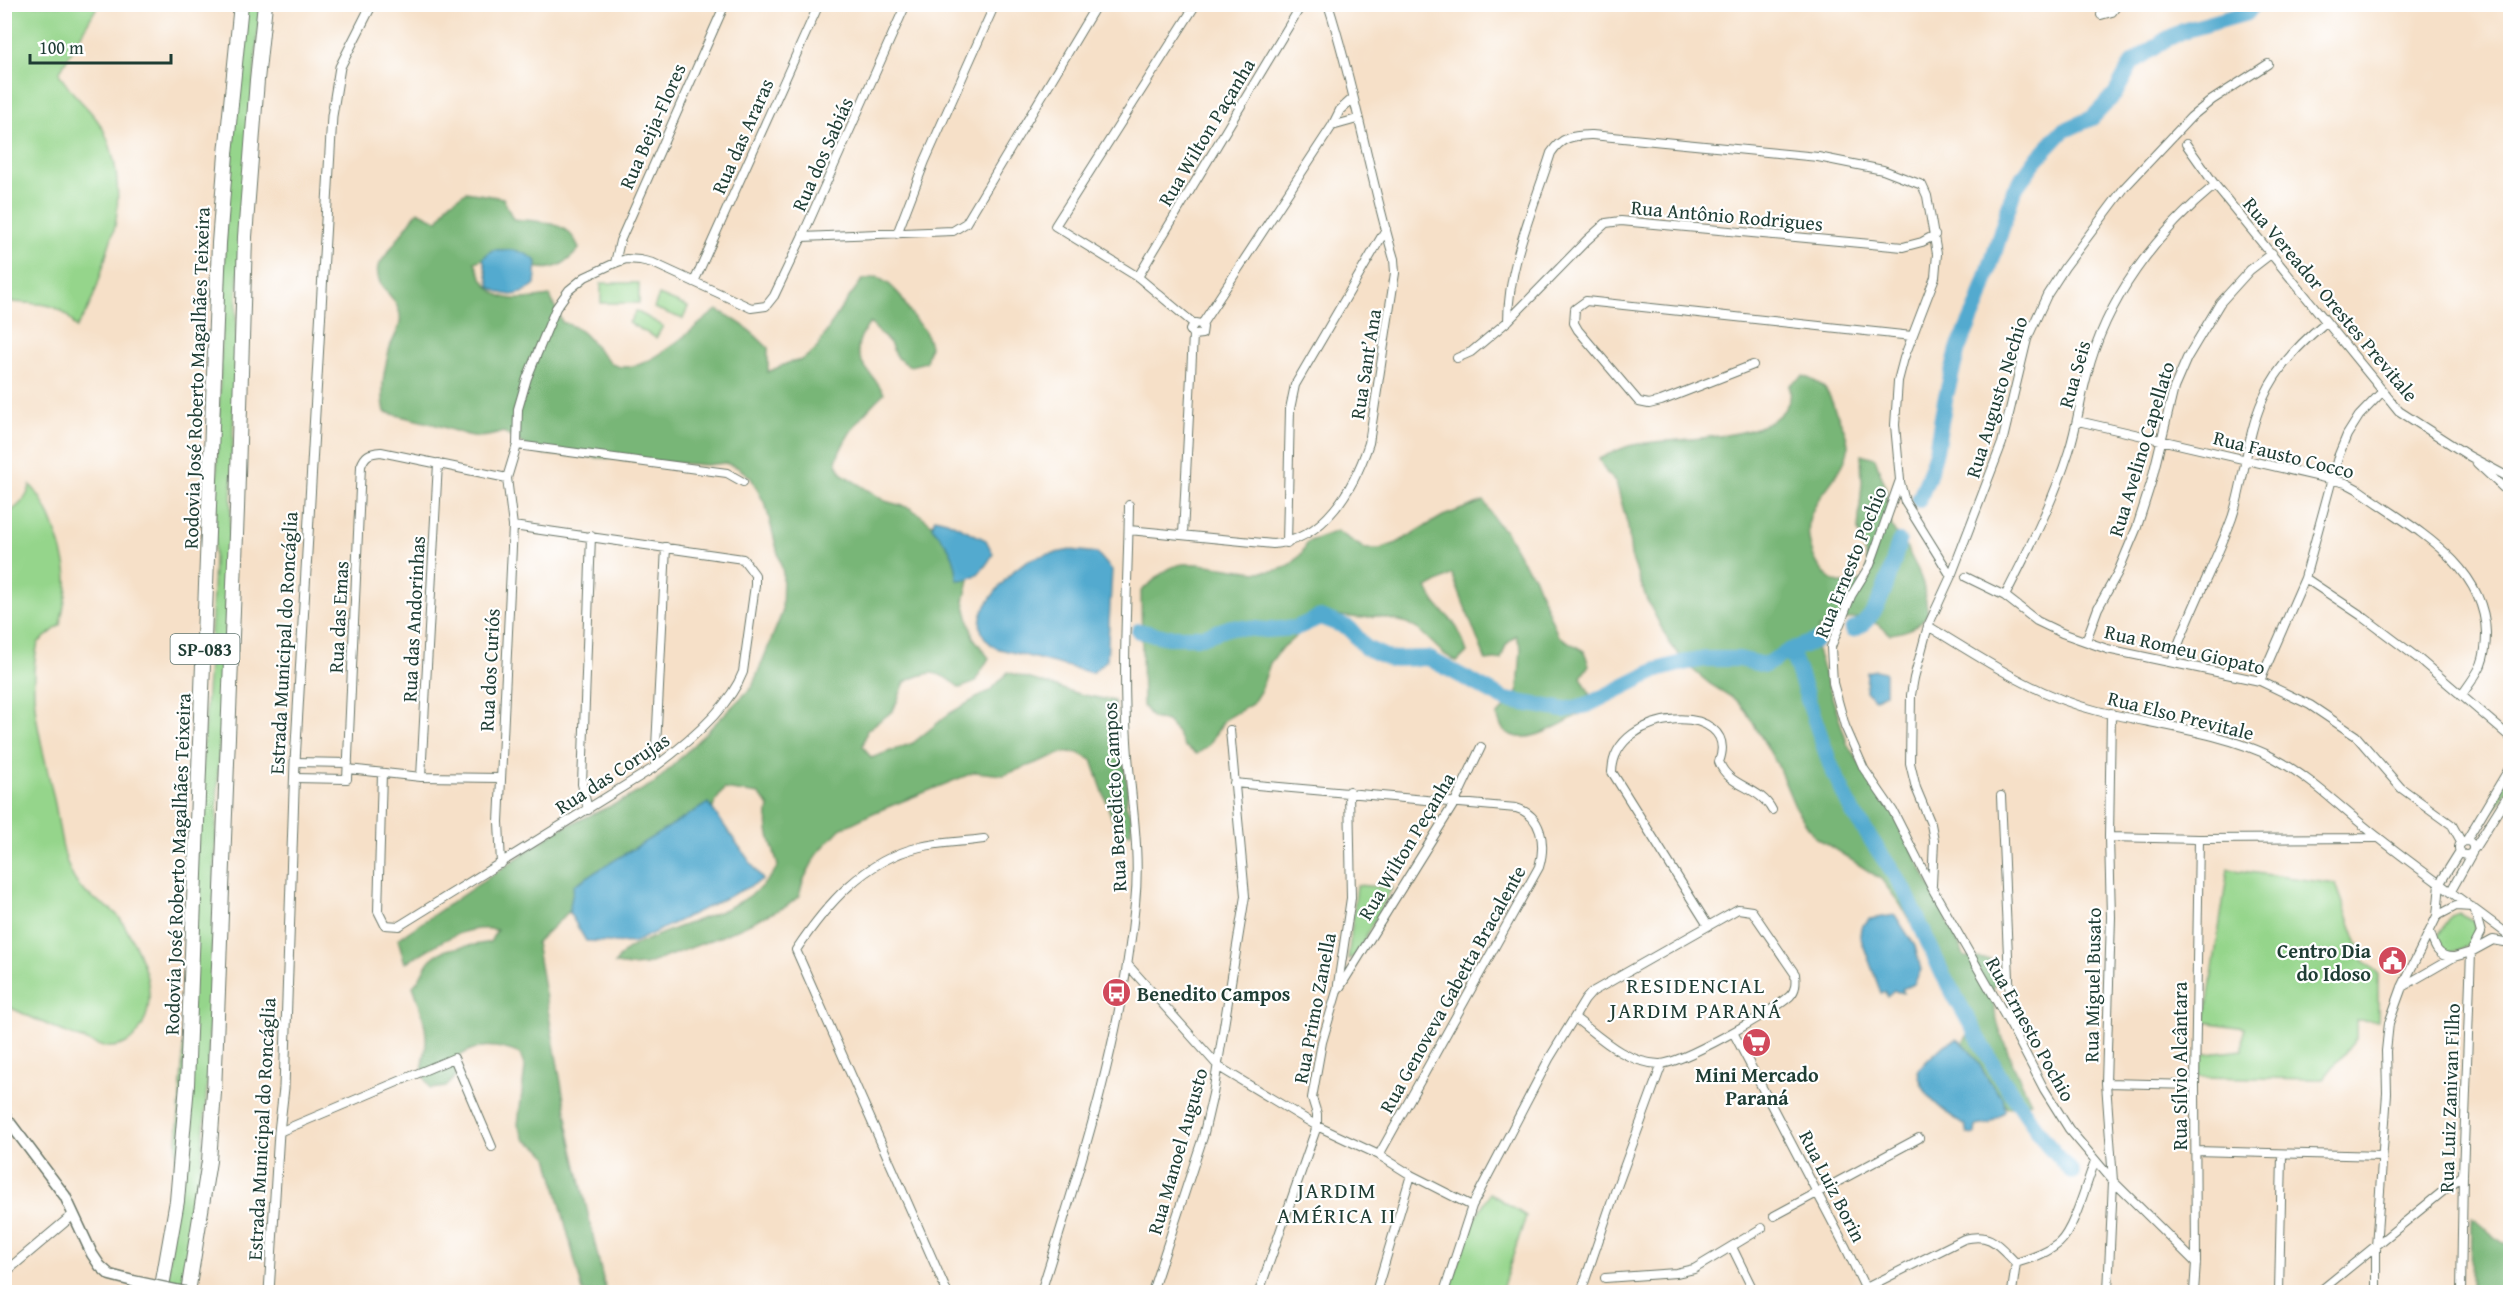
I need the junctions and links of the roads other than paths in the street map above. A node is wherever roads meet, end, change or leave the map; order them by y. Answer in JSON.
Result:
{"nodes":[{"id":1,"x":241,"y":4,"type":"edge"},
{"id":2,"x":265,"y":4,"type":"edge"},
{"id":3,"x":372,"y":4,"type":"edge"},
{"id":4,"x":725,"y":4,"type":"edge"},
{"id":5,"x":819,"y":4,"type":"edge"},
{"id":6,"x":906,"y":4,"type":"edge"},
{"id":7,"x":995,"y":4,"type":"edge"},
{"id":8,"x":1097,"y":4,"type":"edge"},
{"id":9,"x":1196,"y":4,"type":"edge"},
{"id":10,"x":1302,"y":4,"type":"edge"},
{"id":11,"x":1328,"y":4,"type":"edge"},
{"id":12,"x":2118,"y":4,"type":"edge"},
{"id":13,"x":2101,"y":15,"type":"dead end"},
{"id":14,"x":2268,"y":64,"type":"dead end"},
{"id":15,"x":1352,"y":99,"type":"junction"},
{"id":16,"x":1357,"y":119,"type":"junction"},
{"id":17,"x":1332,"y":126,"type":"junction"},
{"id":18,"x":2186,"y":144,"type":"dead end"},
{"id":19,"x":2215,"y":185,"type":"junction"},
{"id":20,"x":1386,"y":230,"type":"junction"},
{"id":21,"x":897,"y":234,"type":"junction"},
{"id":22,"x":1935,"y":235,"type":"junction"},
{"id":23,"x":802,"y":237,"type":"junction"},
{"id":24,"x":2272,"y":253,"type":"junction"},
{"id":25,"x":615,"y":263,"type":"junction"},
{"id":26,"x":1138,"y":277,"type":"junction"},
{"id":27,"x":694,"y":282,"type":"junction"},
{"id":28,"x":1508,"y":321,"type":"junction"},
{"id":29,"x":2326,"y":322,"type":"junction"},
{"id":30,"x":1198,"y":324,"type":"junction"},
{"id":31,"x":1912,"y":336,"type":"junction"},
{"id":32,"x":1457,"y":358,"type":"dead end"},
{"id":33,"x":1753,"y":365,"type":"dead end"},
{"id":34,"x":2382,"y":392,"type":"junction"},
{"id":35,"x":2078,"y":421,"type":"junction"},
{"id":36,"x":2162,"y":439,"type":"junction"},
{"id":37,"x":518,"y":445,"type":"junction"},
{"id":38,"x":2469,"y":456,"type":"junction"},
{"id":39,"x":2247,"y":461,"type":"junction"},
{"id":40,"x":438,"y":463,"type":"junction"},
{"id":41,"x":2511,"y":477,"type":"edge"},
{"id":42,"x":507,"y":478,"type":"junction"},
{"id":43,"x":1900,"y":480,"type":"junction"},
{"id":44,"x":2332,"y":480,"type":"junction"},
{"id":45,"x":744,"y":482,"type":"dead end"},
{"id":46,"x":2511,"y":494,"type":"edge"},
{"id":47,"x":1129,"y":505,"type":"dead end"},
{"id":48,"x":513,"y":526,"type":"junction"},
{"id":49,"x":1129,"y":530,"type":"junction"},
{"id":50,"x":1183,"y":535,"type":"junction"},
{"id":51,"x":591,"y":536,"type":"junction"},
{"id":52,"x":1287,"y":543,"type":"junction"},
{"id":53,"x":666,"y":547,"type":"junction"},
{"id":54,"x":1951,"y":576,"type":"junction"},
{"id":55,"x":1966,"y":577,"type":"dead end"},
{"id":56,"x":2305,"y":578,"type":"junction"},
{"id":57,"x":2005,"y":596,"type":"junction"},
{"id":58,"x":1928,"y":626,"type":"junction"},
{"id":59,"x":2086,"y":641,"type":"junction"},
{"id":60,"x":2172,"y":662,"type":"junction"},
{"id":61,"x":2260,"y":681,"type":"junction"},
{"id":62,"x":2461,"y":696,"type":"junction"},
{"id":63,"x":2111,"y":713,"type":"junction"},
{"id":64,"x":1230,"y":730,"type":"dead end"},
{"id":65,"x":2511,"y":737,"type":"edge"},
{"id":66,"x":1480,"y":747,"type":"dead end"},
{"id":67,"x":295,"y":762,"type":"junction"},
{"id":68,"x":348,"y":766,"type":"junction"},
{"id":69,"x":655,"y":767,"type":"junction"},
{"id":70,"x":2511,"y":767,"type":"edge"},
{"id":71,"x":382,"y":773,"type":"junction"},
{"id":72,"x":421,"y":777,"type":"junction"},
{"id":73,"x":294,"y":778,"type":"junction"},
{"id":74,"x":500,"y":778,"type":"junction"},
{"id":75,"x":1234,"y":783,"type":"junction"},
{"id":76,"x":1349,"y":791,"type":"junction"},
{"id":77,"x":2511,"y":792,"type":"edge"},
{"id":78,"x":2001,"y":796,"type":"dead end"},
{"id":79,"x":1455,"y":802,"type":"junction"},
{"id":80,"x":588,"y":810,"type":"junction"},
{"id":81,"x":1772,"y":810,"type":"dead end"},
{"id":82,"x":2109,"y":837,"type":"junction"},
{"id":83,"x":2378,"y":838,"type":"junction"},
{"id":84,"x":984,"y":839,"type":"dead end"},
{"id":85,"x":2199,"y":839,"type":"junction"},
{"id":86,"x":2463,"y":845,"type":"junction"},
{"id":87,"x":2473,"y":851,"type":"junction"},
{"id":88,"x":501,"y":864,"type":"junction"},
{"id":89,"x":2440,"y":883,"type":"junction"},
{"id":90,"x":1932,"y":888,"type":"junction"},
{"id":91,"x":2451,"y":891,"type":"junction"},
{"id":92,"x":2474,"y":908,"type":"junction"},
{"id":93,"x":2437,"y":916,"type":"junction"},
{"id":94,"x":1707,"y":924,"type":"junction"},
{"id":95,"x":2430,"y":932,"type":"junction"},
{"id":96,"x":2511,"y":936,"type":"edge"},
{"id":97,"x":2511,"y":943,"type":"edge"},
{"id":98,"x":2472,"y":952,"type":"junction"},
{"id":99,"x":2454,"y":957,"type":"junction"},
{"id":100,"x":1127,"y":964,"type":"junction"},
{"id":101,"x":2402,"y":987,"type":"junction"},
{"id":102,"x":1337,"y":991,"type":"junction"},
{"id":103,"x":1575,"y":1017,"type":"junction"},
{"id":104,"x":2011,"y":1026,"type":"junction"},
{"id":105,"x":1733,"y":1032,"type":"junction"},
{"id":106,"x":1662,"y":1064,"type":"junction"},
{"id":107,"x":1219,"y":1067,"type":"junction"},
{"id":108,"x":2106,"y":1083,"type":"junction"},
{"id":109,"x":2195,"y":1085,"type":"junction"},
{"id":110,"x":4,"y":1115,"type":"edge"},
{"id":111,"x":1317,"y":1126,"type":"junction"},
{"id":112,"x":279,"y":1132,"type":"junction"},
{"id":113,"x":1919,"y":1138,"type":"dead end"},
{"id":114,"x":492,"y":1147,"type":"dead end"},
{"id":115,"x":2196,"y":1151,"type":"junction"},
{"id":116,"x":1379,"y":1155,"type":"junction"},
{"id":117,"x":2282,"y":1155,"type":"junction"},
{"id":118,"x":2382,"y":1156,"type":"junction"},
{"id":119,"x":2095,"y":1161,"type":"junction"},
{"id":120,"x":1412,"y":1175,"type":"junction"},
{"id":121,"x":2463,"y":1175,"type":"junction"},
{"id":122,"x":2113,"y":1181,"type":"junction"},
{"id":123,"x":1817,"y":1194,"type":"junction"},
{"id":124,"x":1472,"y":1206,"type":"junction"},
{"id":125,"x":73,"y":1215,"type":"junction"},
{"id":126,"x":1774,"y":1216,"type":"dead end"},
{"id":127,"x":1762,"y":1228,"type":"dead end"},
{"id":128,"x":1732,"y":1247,"type":"junction"},
{"id":129,"x":2376,"y":1247,"type":"junction"},
{"id":130,"x":2016,"y":1263,"type":"junction"},
{"id":131,"x":2196,"y":1263,"type":"junction"},
{"id":132,"x":4,"y":1273,"type":"edge"},
{"id":133,"x":1605,"y":1278,"type":"dead end"},
{"id":134,"x":1867,"y":1290,"type":"edge"},
{"id":135,"x":161,"y":1293,"type":"edge"},
{"id":136,"x":187,"y":1293,"type":"edge"},
{"id":137,"x":269,"y":1293,"type":"edge"},
{"id":138,"x":947,"y":1293,"type":"edge"},
{"id":139,"x":1041,"y":1293,"type":"edge"},
{"id":140,"x":1152,"y":1293,"type":"edge"},
{"id":141,"x":1259,"y":1293,"type":"edge"},
{"id":142,"x":1376,"y":1293,"type":"edge"},
{"id":143,"x":1444,"y":1293,"type":"edge"},
{"id":144,"x":1581,"y":1293,"type":"edge"},
{"id":145,"x":1754,"y":1293,"type":"edge"},
{"id":146,"x":2012,"y":1293,"type":"edge"},
{"id":147,"x":2108,"y":1293,"type":"edge"},
{"id":148,"x":2194,"y":1293,"type":"edge"},
{"id":149,"x":2279,"y":1293,"type":"edge"},
{"id":150,"x":2319,"y":1293,"type":"edge"},
{"id":151,"x":2376,"y":1293,"type":"edge"},
{"id":152,"x":2461,"y":1293,"type":"edge"}],
"edges":[{"from":1,"to":135,"type":"highway","name":"Rodovia José Roberto Magalhães Teixeira","number":"SP-083"},
{"from":2,"to":136,"type":"highway","number":"SP-083"},
{"from":3,"to":67,"type":"street","name":"Estrada Municipal do Roncáglia"},
{"from":4,"to":25,"type":"street","name":"Rua Beija-Flores"},
{"from":5,"to":27,"type":"street","name":"Rua das Araras"},
{"from":6,"to":23,"type":"street","name":"Rua dos Sabiás"},
{"from":7,"to":21,"type":"street"},
{"from":8,"to":21,"type":"street"},
{"from":9,"to":26,"type":"street"},
{"from":10,"to":26,"type":"street","name":"Rua Wilton Paçanha"},
{"from":11,"to":15,"type":"street","name":"Rua Sant’Ana"},
{"from":12,"to":13,"type":"street"},
{"from":14,"to":54,"type":"street","name":"Rua Augusto Nechio"},
{"from":15,"to":16,"type":"street","name":"Rua Sant’Ana"},
{"from":15,"to":17,"type":"street"},
{"from":16,"to":17,"type":"street"},
{"from":16,"to":20,"type":"street","name":"Rua Sant’Ana"},
{"from":17,"to":30,"type":"street"},
{"from":18,"to":19,"type":"street","name":"Rua Vereador Orestes Previtale"},
{"from":19,"to":24,"type":"street","name":"Rua Vereador Orestes Previtale"},
{"from":19,"to":35,"type":"street","name":"Rua Seis"},
{"from":20,"to":52,"type":"street"},
{"from":20,"to":52,"type":"street","name":"Rua Sant’Ana"},
{"from":21,"to":23,"type":"street"},
{"from":22,"to":28,"type":"street","name":"Rua Antônio Rodrigues"},
{"from":22,"to":28,"type":"street","name":"Rua Ernesto Pochio"},
{"from":22,"to":31,"type":"street","name":"Rua Ernesto Pochio"},
{"from":23,"to":27,"type":"street","name":"Rua dos Sabiás"},
{"from":24,"to":29,"type":"street","name":"Rua Vereador Orestes Previtale"},
{"from":24,"to":36,"type":"street","name":"Rua Avelino Capellato"},
{"from":25,"to":27,"type":"street"},
{"from":25,"to":37,"type":"street"},
{"from":26,"to":30,"type":"street"},
{"from":28,"to":32,"type":"street","name":"Rua Antônio Rodrigues"},
{"from":29,"to":34,"type":"street","name":"Rua Vereador Orestes Previtale"},
{"from":29,"to":39,"type":"street"},
{"from":30,"to":50,"type":"street"},
{"from":31,"to":33,"type":"street"},
{"from":31,"to":43,"type":"street","name":"Rua Ernesto Pochio"},
{"from":34,"to":38,"type":"street","name":"Rua Vereador Orestes Previtale"},
{"from":34,"to":44,"type":"street"},
{"from":35,"to":36,"type":"street","name":"Rua Fausto Cocco"},
{"from":35,"to":57,"type":"street","name":"Rua Seis"},
{"from":36,"to":39,"type":"street","name":"Rua Fausto Cocco"},
{"from":36,"to":59,"type":"street","name":"Rua Avelino Capellato"},
{"from":37,"to":42,"type":"street"},
{"from":37,"to":45,"type":"street"},
{"from":38,"to":41,"type":"street","name":"Rua Vereador Orestes Previtale"},
{"from":38,"to":46,"type":"street","name":"Rua Vereador Orestes Previtale"},
{"from":39,"to":44,"type":"street","name":"Rua Fausto Cocco"},
{"from":39,"to":60,"type":"street"},
{"from":40,"to":42,"type":"street"},
{"from":40,"to":68,"type":"street","name":"Rua das Emas"},
{"from":40,"to":72,"type":"street","name":"Rua das Andorinhas"},
{"from":42,"to":48,"type":"street","name":"Rua dos Curiós"},
{"from":43,"to":54,"type":"street"},
{"from":43,"to":90,"type":"street","name":"Rua Ernesto Pochio"},
{"from":44,"to":56,"type":"street"},
{"from":44,"to":62,"type":"street","name":"Rua Fausto Cocco"},
{"from":47,"to":49,"type":"street","name":"Rua Benedicto Campos"},
{"from":48,"to":51,"type":"street"},
{"from":48,"to":74,"type":"street","name":"Rua dos Curiós"},
{"from":49,"to":50,"type":"street","name":"Rua Sant’Ana"},
{"from":49,"to":100,"type":"street","name":"Rua Benedicto Campos"},
{"from":50,"to":52,"type":"street","name":"Rua Sant’Ana"},
{"from":51,"to":53,"type":"street"},
{"from":51,"to":80,"type":"street"},
{"from":53,"to":69,"type":"street"},
{"from":53,"to":69,"type":"street","name":"Rua das Corujas"},
{"from":54,"to":58,"type":"street","name":"Rua Augusto Nechio"},
{"from":55,"to":57,"type":"street","name":"Rua Romeu Giopato"},
{"from":56,"to":61,"type":"street"},
{"from":56,"to":62,"type":"street"},
{"from":57,"to":59,"type":"street","name":"Rua Romeu Giopato"},
{"from":58,"to":63,"type":"street","name":"Rua Elso Previtale"},
{"from":58,"to":90,"type":"street","name":"Rua Augusto Nechio"},
{"from":59,"to":60,"type":"street","name":"Rua Romeu Giopato"},
{"from":60,"to":61,"type":"street","name":"Rua Romeu Giopato"},
{"from":61,"to":86,"type":"street","name":"Rua Romeu Giopato"},
{"from":62,"to":65,"type":"street"},
{"from":63,"to":82,"type":"street","name":"Rua Miguel Busato"},
{"from":63,"to":83,"type":"street","name":"Rua Elso Previtale"},
{"from":64,"to":75,"type":"street","name":"Rua Manoel Augusto"},
{"from":66,"to":79,"type":"street","name":"Rua Wilton Peçanha"},
{"from":67,"to":68,"type":"street"},
{"from":67,"to":73,"type":"street","name":"Estrada Municipal do Roncáglia"},
{"from":68,"to":71,"type":"street"},
{"from":68,"to":73,"type":"street","name":"Rua das Emas"},
{"from":69,"to":80,"type":"street","name":"Rua das Corujas"},
{"from":70,"to":86,"type":"street"},
{"from":71,"to":72,"type":"street"},
{"from":71,"to":88,"type":"street","name":"Rua das Corujas"},
{"from":72,"to":74,"type":"street"},
{"from":73,"to":112,"type":"street","name":"Estrada Municipal do Roncáglia"},
{"from":74,"to":88,"type":"street","name":"Rua dos Curiós"},
{"from":75,"to":76,"type":"street","name":"Rua Genoveva Gabetta Bracalente"},
{"from":75,"to":107,"type":"street","name":"Rua Manoel Augusto"},
{"from":76,"to":79,"type":"street","name":"Rua Genoveva Gabetta Bracalente"},
{"from":76,"to":102,"type":"street","name":"Rua Primo Zanella"},
{"from":77,"to":87,"type":"street"},
{"from":78,"to":104,"type":"street"},
{"from":79,"to":102,"type":"street","name":"Rua Wilton Peçanha"},
{"from":79,"to":116,"type":"street","name":"Rua Genoveva Gabetta Bracalente"},
{"from":80,"to":88,"type":"street","name":"Rua das Corujas"},
{"from":81,"to":94,"type":"street"},
{"from":82,"to":85,"type":"street"},
{"from":82,"to":108,"type":"street","name":"Rua Miguel Busato"},
{"from":83,"to":85,"type":"street"},
{"from":83,"to":89,"type":"street","name":"Rua Elso Previtale"},
{"from":84,"to":138,"type":"street"},
{"from":85,"to":109,"type":"street","name":"Rua Sílvio Alcântara"},
{"from":86,"to":87,"type":"street","name":"Rua Romeu Giopato"},
{"from":86,"to":87,"type":"street"},
{"from":86,"to":89,"type":"street"},
{"from":87,"to":91,"type":"street"},
{"from":89,"to":91,"type":"street","name":"Rua Elso Previtale"},
{"from":89,"to":93,"type":"street"},
{"from":90,"to":104,"type":"street","name":"Rua Ernesto Pochio"},
{"from":91,"to":92,"type":"street","name":"Rua Elso Previtale"},
{"from":92,"to":93,"type":"street"},
{"from":92,"to":96,"type":"street","name":"Rua Elso Previtale"},
{"from":92,"to":98,"type":"street","name":"Rua Luiz Zanivan Filho"},
{"from":93,"to":95,"type":"street"},
{"from":94,"to":103,"type":"street"},
{"from":94,"to":105,"type":"street"},
{"from":95,"to":99,"type":"street"},
{"from":95,"to":101,"type":"street"},
{"from":97,"to":98,"type":"street"},
{"from":98,"to":99,"type":"street"},
{"from":98,"to":121,"type":"street","name":"Rua Luiz Zanivan Filho"},
{"from":99,"to":101,"type":"street"},
{"from":100,"to":107,"type":"street"},
{"from":100,"to":139,"type":"street","name":"Rua Benedicto Campos"},
{"from":101,"to":118,"type":"street"},
{"from":102,"to":111,"type":"street","name":"Rua Primo Zanella"},
{"from":103,"to":106,"type":"street"},
{"from":103,"to":124,"type":"street"},
{"from":104,"to":119,"type":"street","name":"Rua Ernesto Pochio"},
{"from":105,"to":106,"type":"street"},
{"from":105,"to":123,"type":"street","name":"Rua Luiz Borin"},
{"from":106,"to":144,"type":"street"},
{"from":107,"to":111,"type":"street"},
{"from":107,"to":140,"type":"street","name":"Rua Manoel Augusto"},
{"from":108,"to":109,"type":"street"},
{"from":108,"to":122,"type":"street","name":"Rua Miguel Busato"},
{"from":109,"to":115,"type":"street","name":"Rua Sílvio Alcântara"},
{"from":110,"to":125,"type":"main road"},
{"from":111,"to":116,"type":"street"},
{"from":111,"to":141,"type":"street","name":"Rua Primo Zanella"},
{"from":112,"to":114,"type":"street"},
{"from":112,"to":137,"type":"street","name":"Estrada Municipal do Roncáglia"},
{"from":113,"to":123,"type":"street"},
{"from":115,"to":117,"type":"street"},
{"from":115,"to":131,"type":"street","name":"Rua Sílvio Alcântara"},
{"from":116,"to":120,"type":"street"},
{"from":117,"to":118,"type":"street"},
{"from":117,"to":149,"type":"street"},
{"from":118,"to":129,"type":"street"},
{"from":119,"to":122,"type":"street","name":"Rua Ernesto Pochio"},
{"from":119,"to":130,"type":"street"},
{"from":120,"to":124,"type":"street"},
{"from":120,"to":142,"type":"street"},
{"from":121,"to":129,"type":"street"},
{"from":121,"to":152,"type":"street","name":"Rua Luiz Zanivan Filho"},
{"from":122,"to":131,"type":"street","name":"Rua Ernesto Pochio"},
{"from":122,"to":147,"type":"street","name":"Rua Miguel Busato"},
{"from":123,"to":126,"type":"street"},
{"from":123,"to":134,"type":"street","name":"Rua Luiz Borin"},
{"from":124,"to":143,"type":"street"},
{"from":125,"to":132,"type":"street"},
{"from":125,"to":136,"type":"main road","bridge":true},
{"from":127,"to":128,"type":"street"},
{"from":128,"to":133,"type":"street"},
{"from":128,"to":145,"type":"street"},
{"from":129,"to":150,"type":"street"},
{"from":129,"to":151,"type":"street"},
{"from":130,"to":134,"type":"street"},
{"from":130,"to":146,"type":"street"},
{"from":131,"to":148,"type":"street","name":"Rua Sílvio Alcântara"}]}
